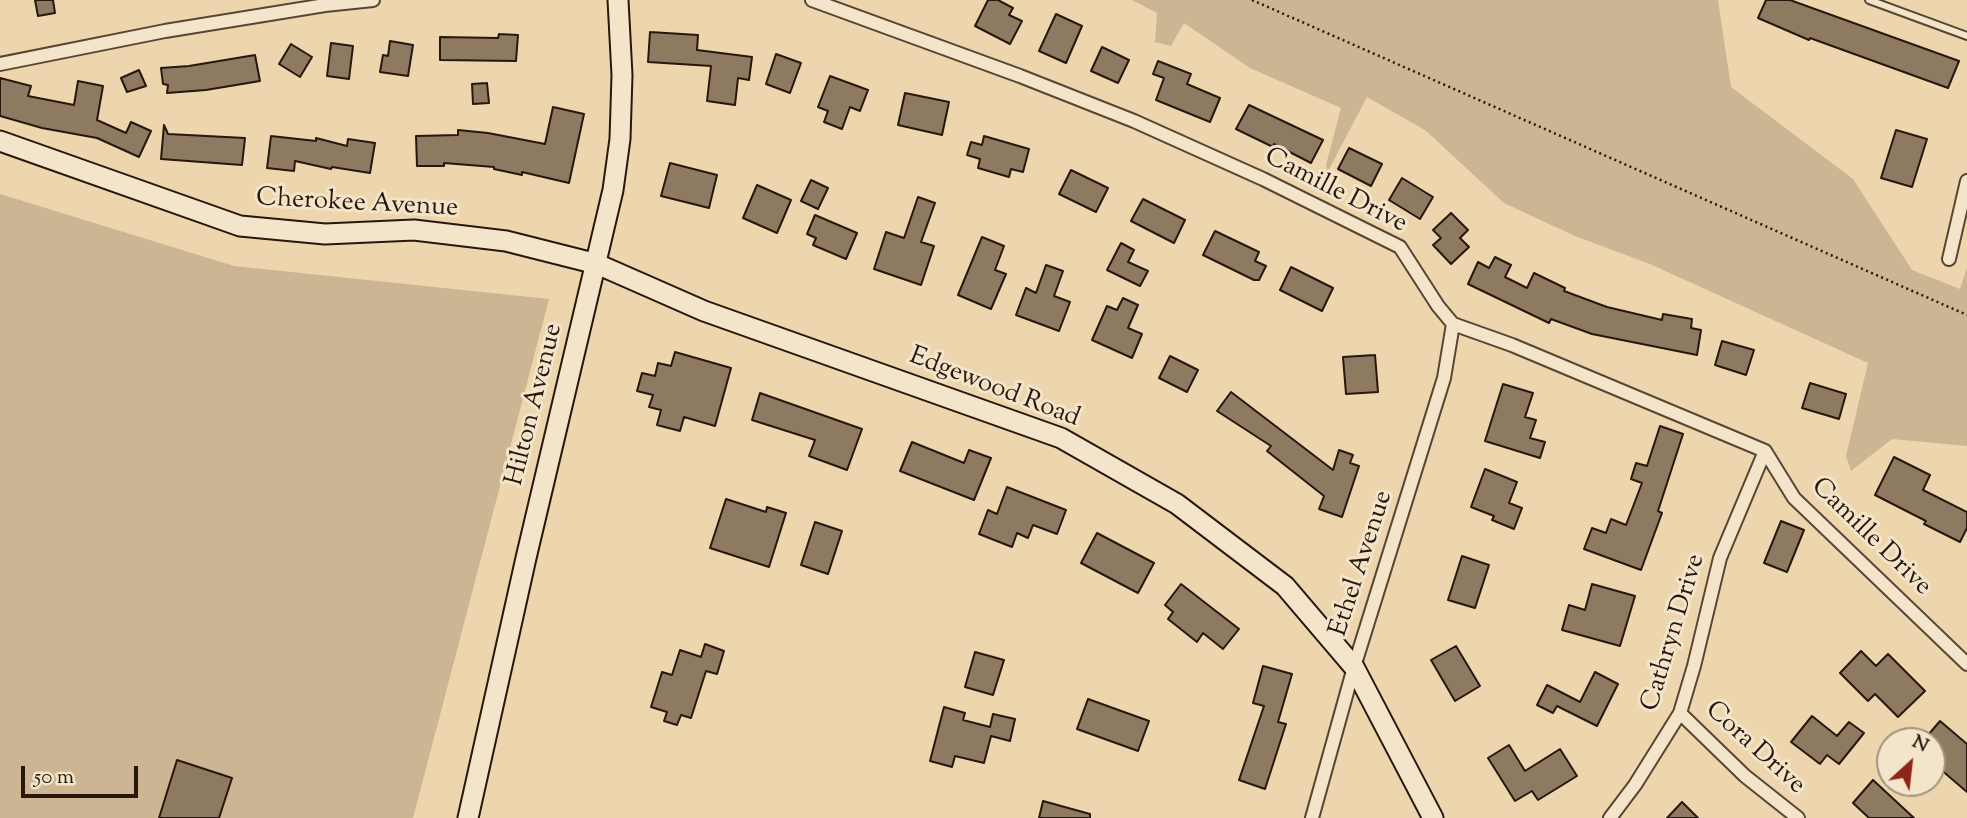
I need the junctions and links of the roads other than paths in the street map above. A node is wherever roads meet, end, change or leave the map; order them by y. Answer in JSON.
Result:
{"nodes":[{"id":1,"x":373,"y":0,"type":"edge"},
{"id":2,"x":618,"y":0,"type":"edge"},
{"id":3,"x":812,"y":0,"type":"edge"},
{"id":4,"x":1869,"y":0,"type":"edge"},
{"id":5,"x":1967,"y":36,"type":"edge"},
{"id":6,"x":0,"y":64,"type":"edge"},
{"id":7,"x":0,"y":141,"type":"edge"},
{"id":8,"x":1967,"y":181,"type":"edge"},
{"id":9,"x":1949,"y":260,"type":"dead end"},
{"id":10,"x":597,"y":264,"type":"junction"},
{"id":11,"x":1453,"y":324,"type":"junction"},
{"id":12,"x":1765,"y":451,"type":"junction"},
{"id":13,"x":1967,"y":664,"type":"edge"},
{"id":14,"x":1354,"y":667,"type":"junction"},
{"id":15,"x":1680,"y":713,"type":"junction"},
{"id":16,"x":468,"y":818,"type":"edge"},
{"id":17,"x":1312,"y":818,"type":"edge"},
{"id":18,"x":1433,"y":818,"type":"edge"},
{"id":19,"x":1610,"y":818,"type":"edge"},
{"id":20,"x":1798,"y":818,"type":"edge"}],
"edges":[{"from":1,"to":6,"type":"street"},
{"from":2,"to":10,"type":"street","name":"Hilton Avenue"},
{"from":3,"to":11,"type":"street","name":"Camille Drive"},
{"from":4,"to":5,"type":"lane"},
{"from":7,"to":10,"type":"street","name":"Cherokee Avenue"},
{"from":8,"to":9,"type":"street"},
{"from":10,"to":14,"type":"street","name":"Edgewood Road"},
{"from":10,"to":16,"type":"street","name":"Hilton Avenue"},
{"from":11,"to":12,"type":"street"},
{"from":11,"to":14,"type":"street","name":"Ethel Avenue"},
{"from":12,"to":13,"type":"street","name":"Camille Drive"},
{"from":12,"to":15,"type":"street","name":"Cathryn Drive"},
{"from":14,"to":17,"type":"street","name":"Ethel Avenue"},
{"from":14,"to":18,"type":"street","name":"Edgewood Road"},
{"from":15,"to":19,"type":"street","name":"Cathryn Drive"},
{"from":15,"to":20,"type":"street","name":"Cora Drive"}]}
